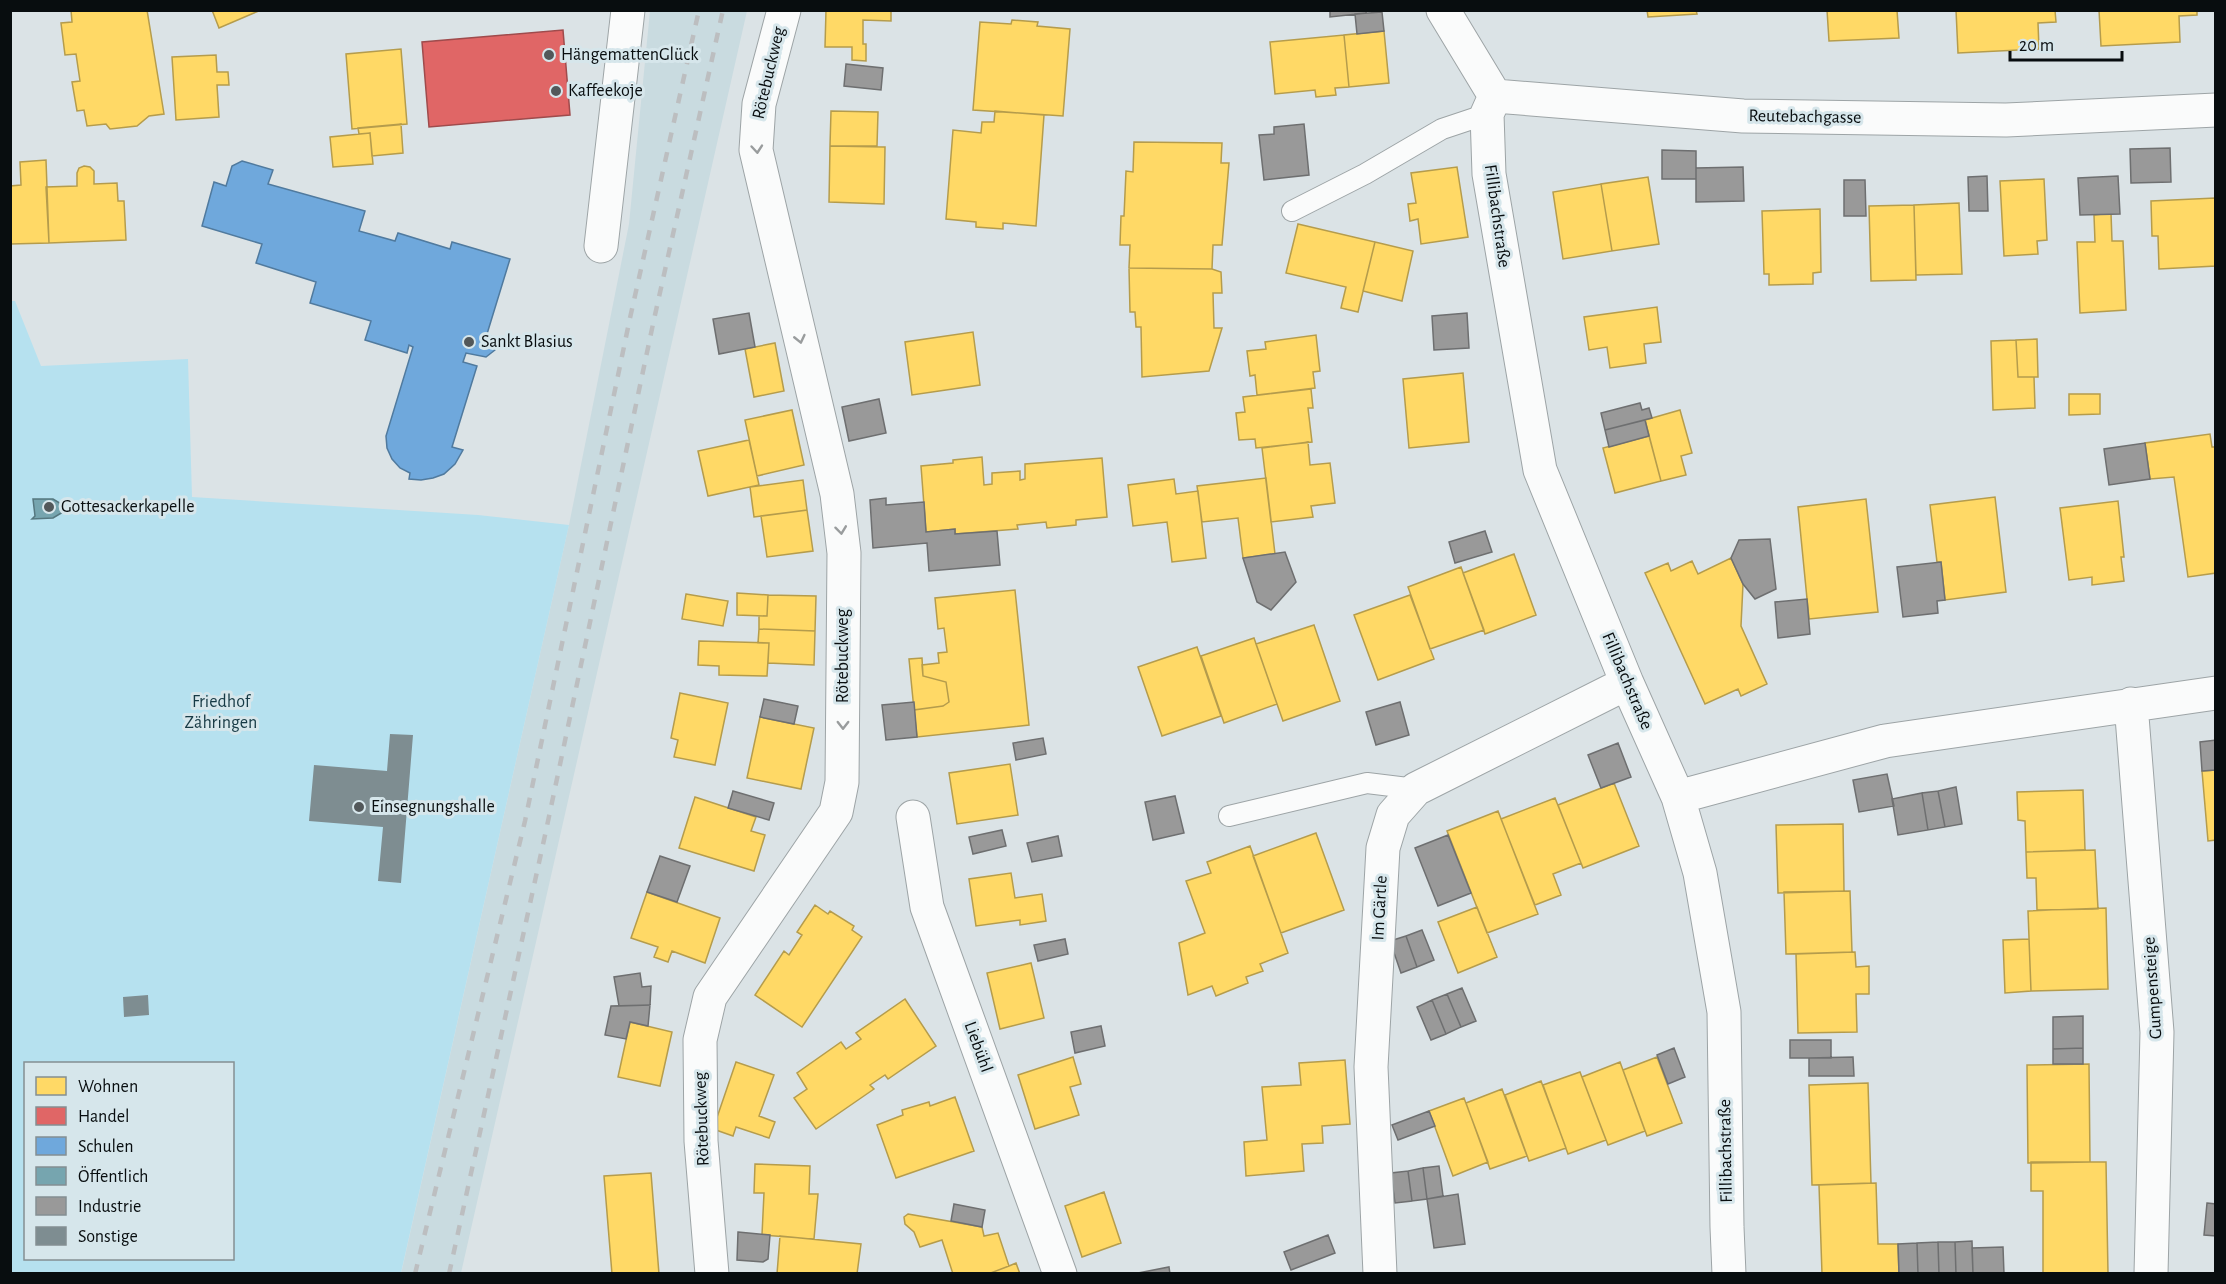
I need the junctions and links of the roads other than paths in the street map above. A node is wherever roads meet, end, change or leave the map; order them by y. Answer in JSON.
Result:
{"nodes":[{"id":1,"x":628,"y":10,"type":"edge"},
{"id":2,"x":784,"y":10,"type":"edge"},
{"id":3,"x":1443,"y":10,"type":"edge"},
{"id":4,"x":1491,"y":105,"type":"junction"},
{"id":5,"x":2216,"y":110,"type":"edge"},
{"id":6,"x":1292,"y":211,"type":"dead end"},
{"id":7,"x":601,"y":246,"type":"dead end"},
{"id":8,"x":1627,"y":683,"type":"junction"},
{"id":9,"x":2216,"y":693,"type":"edge"},
{"id":10,"x":2132,"y":704,"type":"junction"},
{"id":11,"x":1416,"y":789,"type":"junction"},
{"id":12,"x":1678,"y":798,"type":"junction"},
{"id":13,"x":1229,"y":816,"type":"dead end"},
{"id":14,"x":913,"y":817,"type":"dead end"},
{"id":15,"x":712,"y":1274,"type":"edge"},
{"id":16,"x":1060,"y":1274,"type":"edge"},
{"id":17,"x":1380,"y":1274,"type":"edge"},
{"id":18,"x":1729,"y":1274,"type":"edge"},
{"id":19,"x":2151,"y":1274,"type":"edge"}],
"edges":[{"from":1,"to":7,"type":"street"},
{"from":2,"to":15,"type":"street","name":"Rötebuckweg","one_way":true},
{"from":3,"to":4,"type":"street"},
{"from":4,"to":5,"type":"street","name":"Reutebachgasse"},
{"from":4,"to":6,"type":"lane"},
{"from":4,"to":8,"type":"street","name":"Fillibachstraße"},
{"from":8,"to":11,"type":"street","name":"Im Gärtle"},
{"from":8,"to":12,"type":"street","name":"Fillibachstraße"},
{"from":9,"to":10,"type":"street"},
{"from":10,"to":12,"type":"street"},
{"from":10,"to":19,"type":"street","name":"Gumpensteige"},
{"from":11,"to":13,"type":"lane"},
{"from":11,"to":17,"type":"street","name":"Im Gärtle"},
{"from":12,"to":18,"type":"street","name":"Fillibachstraße"},
{"from":14,"to":16,"type":"street","name":"Liebühl"}]}
